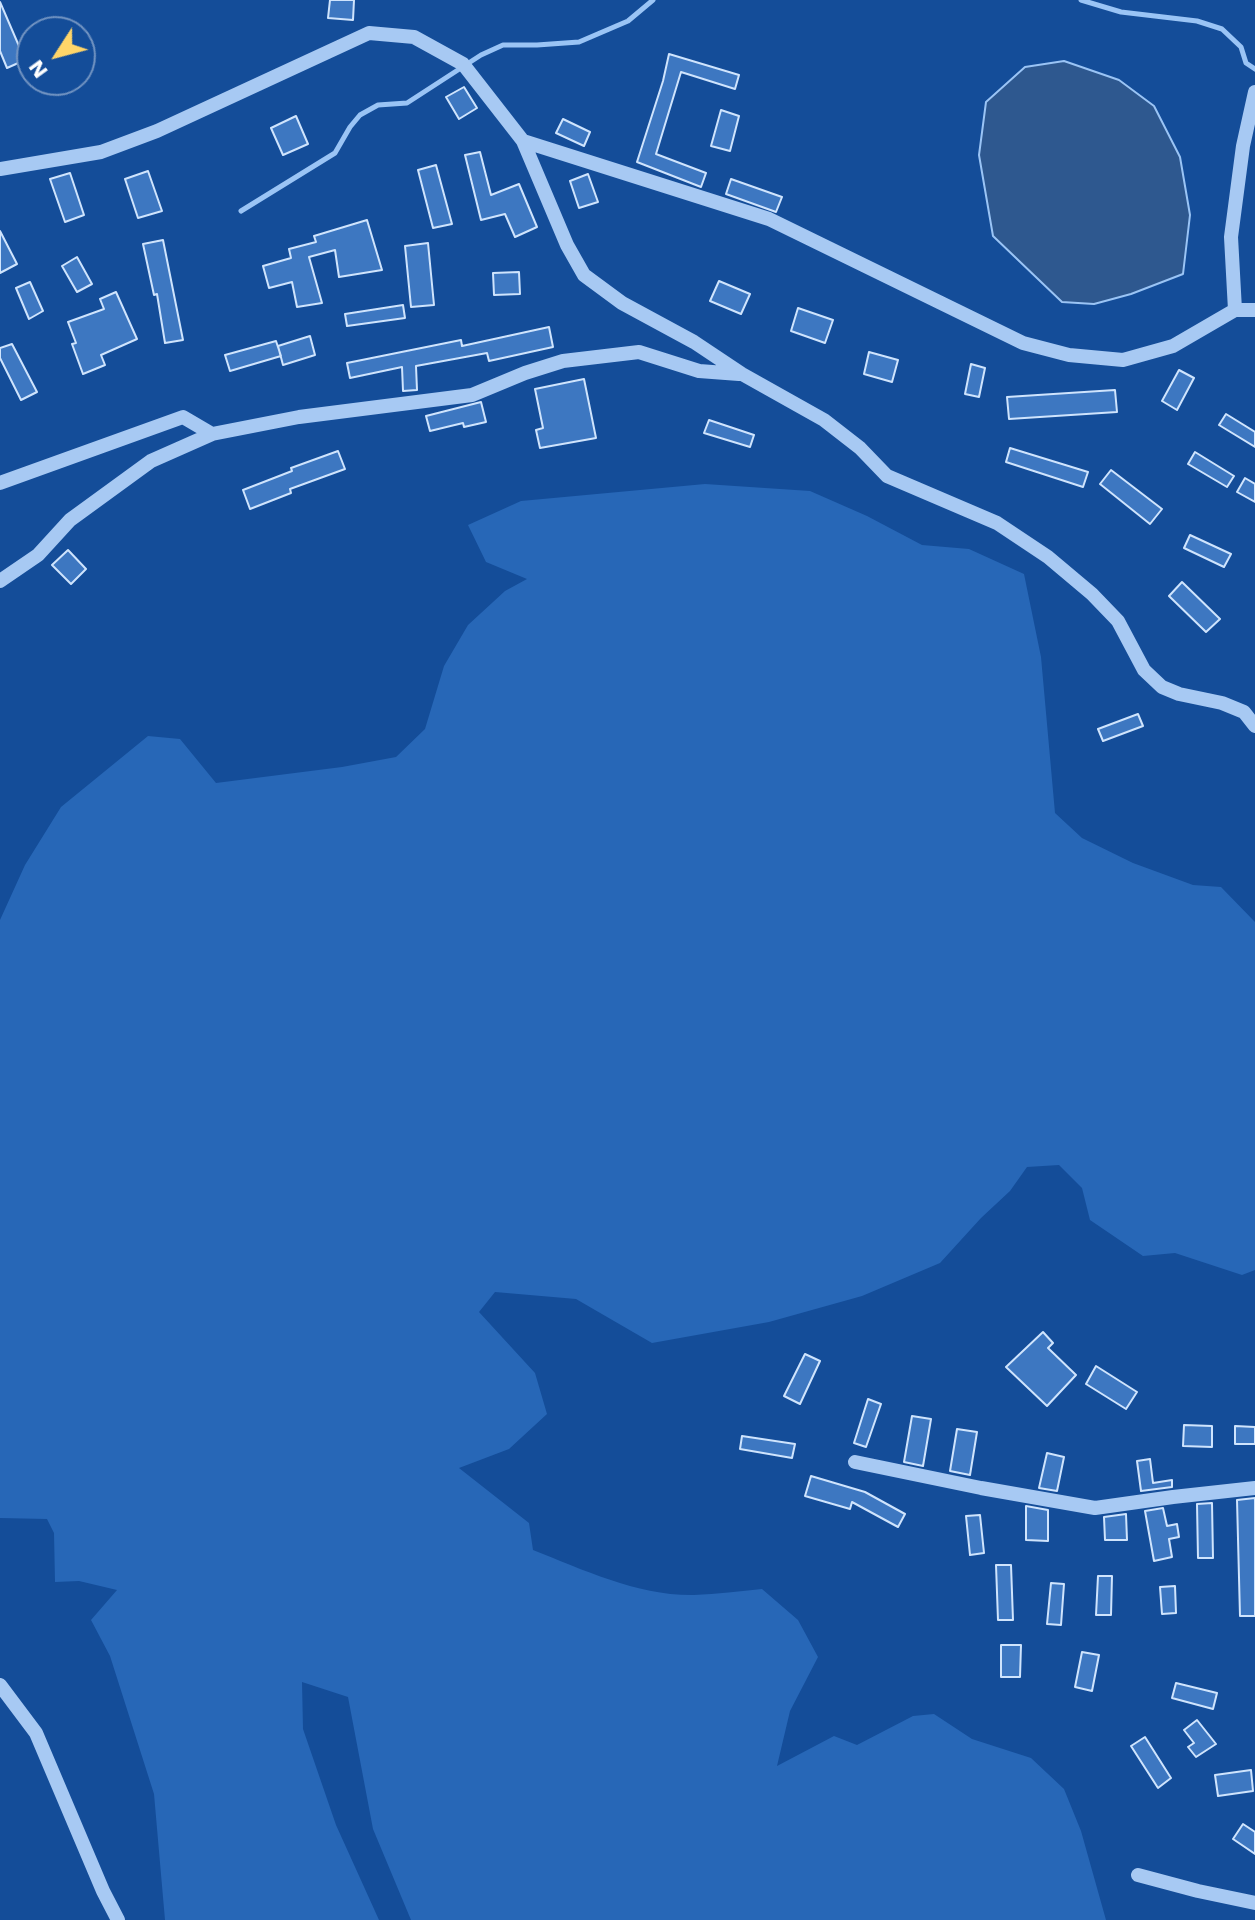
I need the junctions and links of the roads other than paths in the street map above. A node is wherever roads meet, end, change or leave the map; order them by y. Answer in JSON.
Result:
{"nodes":[{"id":1,"x":1255,"y":92,"type":"edge"},
{"id":2,"x":523,"y":141,"type":"junction"},
{"id":3,"x":0,"y":169,"type":"edge"},
{"id":4,"x":1235,"y":310,"type":"junction"},
{"id":5,"x":1255,"y":310,"type":"edge"},
{"id":6,"x":742,"y":374,"type":"junction"},
{"id":7,"x":212,"y":434,"type":"junction"},
{"id":8,"x":0,"y":483,"type":"edge"},
{"id":9,"x":0,"y":581,"type":"edge"},
{"id":10,"x":1255,"y":726,"type":"edge"},
{"id":11,"x":855,"y":1462,"type":"dead end"},
{"id":12,"x":1255,"y":1488,"type":"edge"},
{"id":13,"x":0,"y":1685,"type":"edge"},
{"id":14,"x":1138,"y":1875,"type":"dead end"},
{"id":15,"x":1255,"y":1903,"type":"edge"},
{"id":16,"x":118,"y":1920,"type":"edge"}],
"edges":[{"from":1,"to":4,"type":"street"},
{"from":2,"to":3,"type":"street"},
{"from":2,"to":4,"type":"street"},
{"from":2,"to":6,"type":"street"},
{"from":4,"to":5,"type":"street"},
{"from":6,"to":7,"type":"street"},
{"from":6,"to":10,"type":"street"},
{"from":7,"to":8,"type":"street"},
{"from":7,"to":9,"type":"street"},
{"from":11,"to":12,"type":"street"},
{"from":13,"to":16,"type":"street"},
{"from":14,"to":15,"type":"street"}]}
